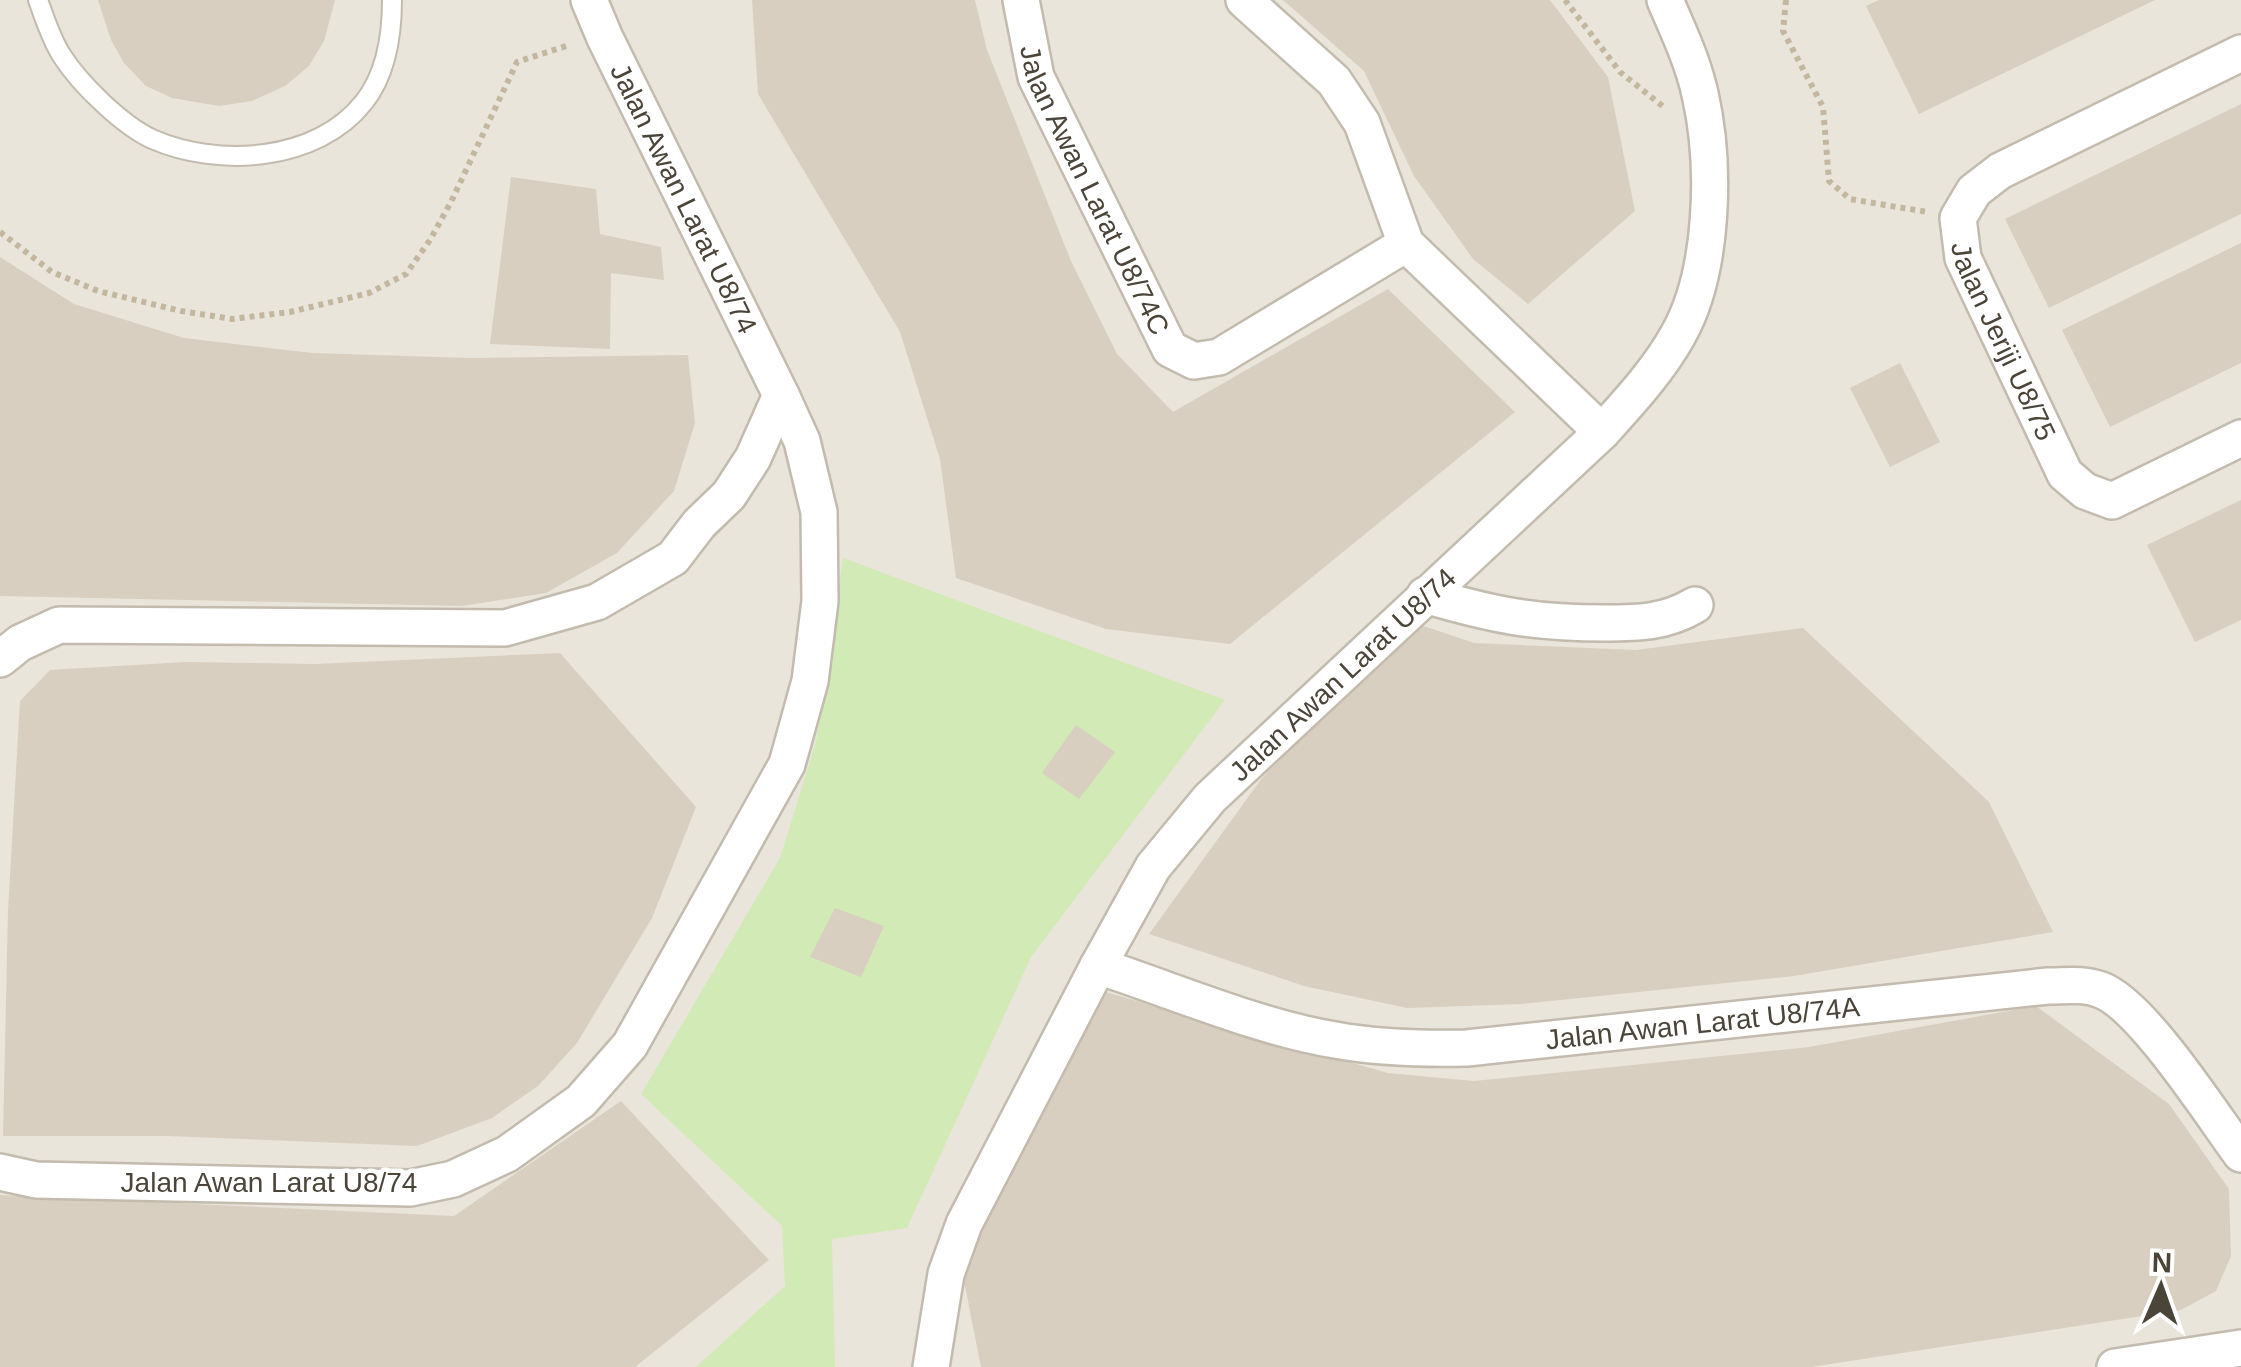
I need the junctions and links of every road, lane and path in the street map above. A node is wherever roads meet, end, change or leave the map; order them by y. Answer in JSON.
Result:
{"nodes":[{"id":1,"x":38,"y":0,"type":"edge"},
{"id":2,"x":392,"y":0,"type":"edge"},
{"id":3,"x":589,"y":0,"type":"edge"},
{"id":4,"x":1021,"y":0,"type":"edge"},
{"id":5,"x":1244,"y":0,"type":"edge"},
{"id":6,"x":1565,"y":0,"type":"edge"},
{"id":7,"x":1665,"y":0,"type":"edge"},
{"id":8,"x":1786,"y":0,"type":"edge"},
{"id":9,"x":605,"y":38,"type":"junction"},
{"id":10,"x":2241,"y":54,"type":"edge"},
{"id":11,"x":1708,"y":142,"type":"junction"},
{"id":12,"x":1958,"y":218,"type":"junction"},
{"id":13,"x":0,"y":232,"type":"edge"},
{"id":14,"x":1406,"y":244,"type":"junction"},
{"id":15,"x":780,"y":395,"type":"junction"},
{"id":16,"x":1602,"y":432,"type":"junction"},
{"id":17,"x":2241,"y":438,"type":"edge"},
{"id":18,"x":1425,"y":596,"type":"junction"},
{"id":19,"x":1695,"y":605,"type":"dead end"},
{"id":20,"x":0,"y":659,"type":"edge"},
{"id":21,"x":1098,"y":966,"type":"junction"},
{"id":22,"x":2241,"y":1154,"type":"edge"},
{"id":23,"x":0,"y":1172,"type":"edge"},
{"id":24,"x":2241,"y":1348,"type":"edge"},
{"id":25,"x":930,"y":1367,"type":"edge"},
{"id":26,"x":2115,"y":1367,"type":"edge"}],
"edges":[{"from":1,"to":2,"type":"lane"},
{"from":3,"to":9,"type":"street","name":"Jalan Awan Larat U8/74"},
{"from":4,"to":14,"type":"street","name":"Jalan Awan Larat U8/74C"},
{"from":5,"to":14,"type":"street"},
{"from":6,"to":11,"type":"path"},
{"from":7,"to":11,"type":"street","name":"Jalan Awan Larat U8/74"},
{"from":8,"to":12,"type":"path"},
{"from":9,"to":13,"type":"path"},
{"from":9,"to":15,"type":"street","name":"Jalan Awan Larat U8/74"},
{"from":10,"to":12,"type":"street","name":"Jalan Jeriji U8/75"},
{"from":11,"to":16,"type":"street","name":"Jalan Awan Larat U8/74"},
{"from":12,"to":17,"type":"street","name":"Jalan Jeriji U8/75"},
{"from":14,"to":16,"type":"street"},
{"from":15,"to":20,"type":"street"},
{"from":15,"to":23,"type":"street","name":"Jalan Awan Larat U8/74"},
{"from":16,"to":18,"type":"street","name":"Jalan Awan Larat U8/74"},
{"from":18,"to":19,"type":"street"},
{"from":18,"to":21,"type":"street","name":"Jalan Awan Larat U8/74"},
{"from":21,"to":22,"type":"street","name":"Jalan Awan Larat U8/74A"},
{"from":21,"to":25,"type":"street","name":"Jalan Awan Larat U8/74"},
{"from":24,"to":26,"type":"street"}]}
